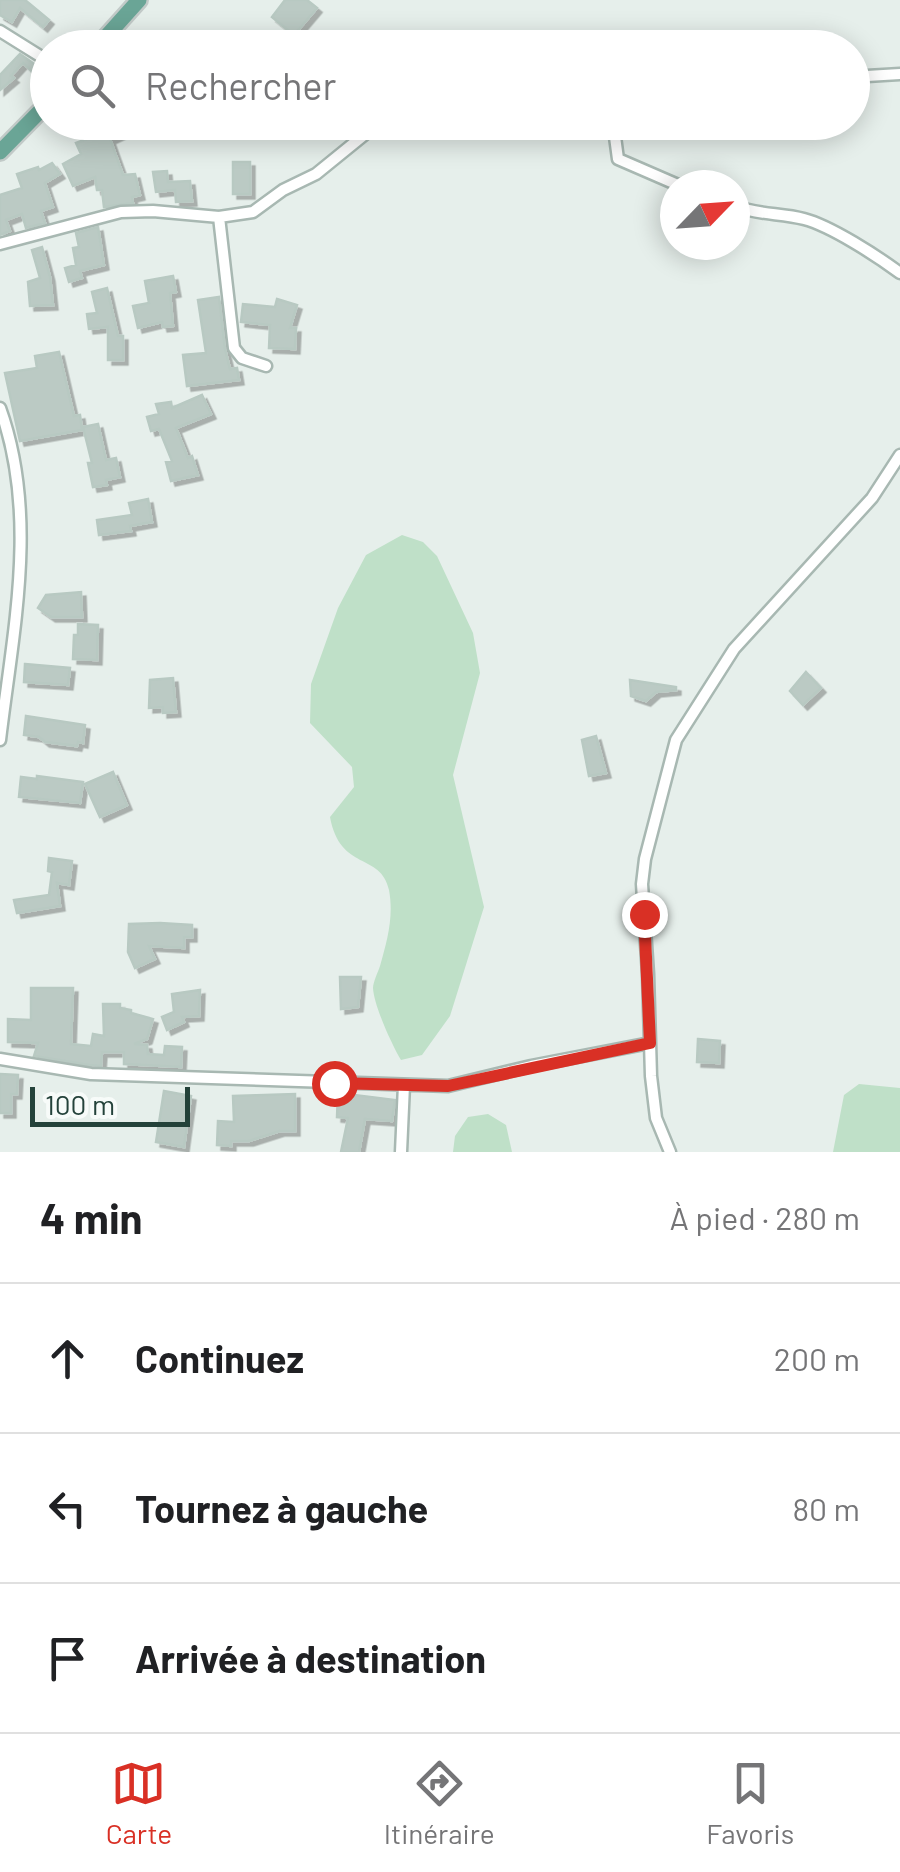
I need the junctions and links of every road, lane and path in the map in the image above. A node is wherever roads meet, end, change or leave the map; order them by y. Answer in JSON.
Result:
{"nodes":[{"id":1,"x":139,"y":0,"type":"edge"},
{"id":2,"x":0,"y":30,"type":"edge"},
{"id":3,"x":112,"y":30,"type":"edge"},
{"id":4,"x":30,"y":49,"type":"edge"},
{"id":5,"x":900,"y":74,"type":"edge"},
{"id":6,"x":870,"y":76,"type":"edge"},
{"id":7,"x":30,"y":121,"type":"edge"},
{"id":8,"x":358,"y":140,"type":"edge"},
{"id":9,"x":616,"y":140,"type":"edge"},
{"id":10,"x":0,"y":152,"type":"edge"},
{"id":11,"x":660,"y":177,"type":"edge"},
{"id":12,"x":750,"y":211,"type":"edge"},
{"id":13,"x":219,"y":216,"type":"junction"},
{"id":14,"x":0,"y":244,"type":"edge"},
{"id":15,"x":900,"y":273,"type":"edge"},
{"id":16,"x":266,"y":366,"type":"dead end"},
{"id":17,"x":0,"y":408,"type":"edge"},
{"id":18,"x":900,"y":455,"type":"edge"},
{"id":19,"x":0,"y":740,"type":"edge"},
{"id":20,"x":650,"y":1043,"type":"junction"},
{"id":21,"x":0,"y":1059,"type":"edge"},
{"id":22,"x":404,"y":1086,"type":"junction"},
{"id":23,"x":401,"y":1152,"type":"edge"},
{"id":24,"x":670,"y":1152,"type":"edge"}],
"edges":[{"from":1,"to":3,"type":"main road"},
{"from":2,"to":4,"type":"street"},
{"from":5,"to":6,"type":"street"},
{"from":7,"to":10,"type":"main road"},
{"from":8,"to":13,"type":"street"},
{"from":9,"to":11,"type":"street"},
{"from":12,"to":15,"type":"street"},
{"from":13,"to":14,"type":"street"},
{"from":13,"to":16,"type":"street"},
{"from":17,"to":19,"type":"street"},
{"from":18,"to":20,"type":"street"},
{"from":20,"to":22,"type":"street"},
{"from":20,"to":24,"type":"street"},
{"from":21,"to":22,"type":"street"},
{"from":22,"to":23,"type":"street"}]}
